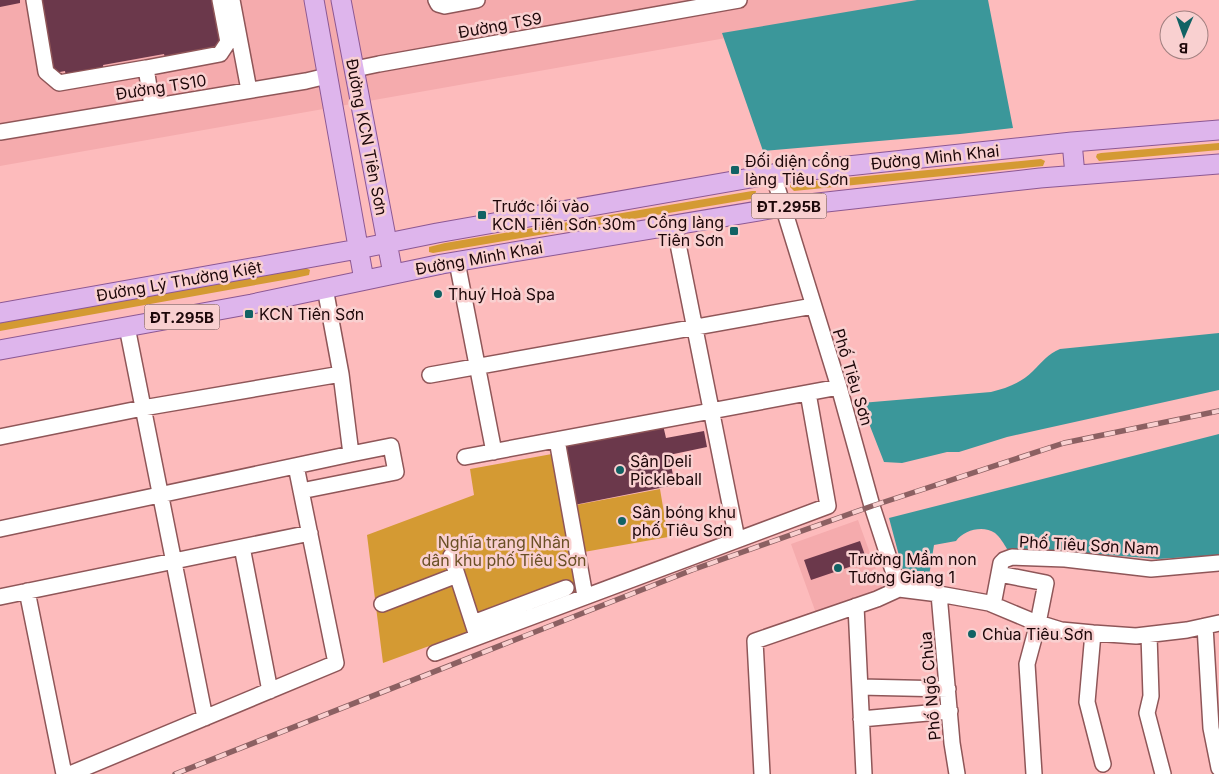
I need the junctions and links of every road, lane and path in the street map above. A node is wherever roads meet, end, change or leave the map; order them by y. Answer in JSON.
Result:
{"nodes":[{"id":1,"x":34,"y":0,"type":"edge"},
{"id":2,"x":220,"y":0,"type":"edge"},
{"id":3,"x":232,"y":0,"type":"edge"},
{"id":4,"x":314,"y":0,"type":"edge"},
{"id":5,"x":341,"y":0,"type":"edge"},
{"id":6,"x":436,"y":0,"type":"edge"},
{"id":7,"x":477,"y":0,"type":"edge"},
{"id":8,"x":739,"y":0,"type":"edge"},
{"id":9,"x":687,"y":5,"type":"edge"},
{"id":10,"x":146,"y":68,"type":"junction"},
{"id":11,"x":355,"y":70,"type":"junction"},
{"id":12,"x":327,"y":76,"type":"junction"},
{"id":13,"x":249,"y":90,"type":"junction"},
{"id":14,"x":152,"y":106,"type":"junction"},
{"id":15,"x":1219,"y":130,"type":"edge"},
{"id":16,"x":0,"y":132,"type":"edge"},
{"id":17,"x":1072,"y":142,"type":"junction"},
{"id":18,"x":1219,"y":164,"type":"edge"},
{"id":19,"x":773,"y":174,"type":"junction"},
{"id":20,"x":1075,"y":175,"type":"junction"},
{"id":21,"x":782,"y":207,"type":"junction"},
{"id":22,"x":674,"y":224,"type":"junction"},
{"id":23,"x":387,"y":243,"type":"junction"},
{"id":24,"x":358,"y":249,"type":"junction"},
{"id":25,"x":457,"y":262,"type":"junction"},
{"id":26,"x":393,"y":274,"type":"junction"},
{"id":27,"x":364,"y":280,"type":"junction"},
{"id":28,"x":325,"y":288,"type":"junction"},
{"id":29,"x":813,"y":306,"type":"junction"},
{"id":30,"x":0,"y":313,"type":"edge"},
{"id":31,"x":127,"y":327,"type":"junction"},
{"id":32,"x":695,"y":328,"type":"junction"},
{"id":33,"x":0,"y":350,"type":"edge"},
{"id":34,"x":478,"y":366,"type":"junction"},
{"id":35,"x":341,"y":374,"type":"junction"},
{"id":36,"x":430,"y":375,"type":"dead end"},
{"id":37,"x":839,"y":387,"type":"junction"},
{"id":38,"x":808,"y":393,"type":"junction"},
{"id":39,"x":143,"y":408,"type":"junction"},
{"id":40,"x":711,"y":411,"type":"junction"},
{"id":41,"x":0,"y":438,"type":"edge"},
{"id":42,"x":557,"y":440,"type":"junction"},
{"id":43,"x":494,"y":452,"type":"junction"},
{"id":44,"x":351,"y":454,"type":"junction"},
{"id":45,"x":465,"y":457,"type":"dead end"},
{"id":46,"x":296,"y":466,"type":"junction"},
{"id":47,"x":301,"y":491,"type":"junction"},
{"id":48,"x":160,"y":495,"type":"junction"},
{"id":49,"x":0,"y":529,"type":"edge"},
{"id":50,"x":310,"y":533,"type":"junction"},
{"id":51,"x":737,"y":539,"type":"junction"},
{"id":52,"x":242,"y":547,"type":"junction"},
{"id":53,"x":451,"y":556,"type":"dead end"},
{"id":54,"x":174,"y":561,"type":"junction"},
{"id":55,"x":1219,"y":564,"type":"edge"},
{"id":56,"x":999,"y":574,"type":"junction"},
{"id":57,"x":457,"y":575,"type":"junction"},
{"id":58,"x":566,"y":588,"type":"dead end"},
{"id":59,"x":899,"y":589,"type":"junction"},
{"id":60,"x":27,"y":592,"type":"junction"},
{"id":61,"x":940,"y":594,"type":"junction"},
{"id":62,"x":585,"y":596,"type":"junction"},
{"id":63,"x":0,"y":597,"type":"edge"},
{"id":64,"x":382,"y":604,"type":"dead end"},
{"id":65,"x":993,"y":605,"type":"junction"},
{"id":66,"x":856,"y":606,"type":"junction"},
{"id":67,"x":1038,"y":623,"type":"junction"},
{"id":68,"x":1212,"y":625,"type":"edge"},
{"id":69,"x":475,"y":630,"type":"junction"},
{"id":70,"x":1093,"y":633,"type":"junction"},
{"id":71,"x":1149,"y":634,"type":"junction"},
{"id":72,"x":435,"y":653,"type":"dead end"},
{"id":73,"x":860,"y":687,"type":"junction"},
{"id":74,"x":948,"y":689,"type":"junction"},
{"id":75,"x":270,"y":690,"type":"junction"},
{"id":76,"x":950,"y":711,"type":"junction"},
{"id":77,"x":205,"y":718,"type":"junction"},
{"id":78,"x":861,"y":719,"type":"junction"},
{"id":79,"x":1103,"y":764,"type":"dead end"},
{"id":80,"x":1219,"y":768,"type":"edge"},
{"id":81,"x":64,"y":774,"type":"edge"},
{"id":82,"x":70,"y":774,"type":"edge"},
{"id":83,"x":762,"y":774,"type":"edge"},
{"id":84,"x":864,"y":774,"type":"edge"},
{"id":85,"x":958,"y":774,"type":"edge"},
{"id":86,"x":1034,"y":774,"type":"edge"},
{"id":87,"x":1163,"y":774,"type":"edge"}],
"edges":[{"from":1,"to":10,"type":"street"},
{"from":2,"to":10,"type":"street"},
{"from":3,"to":13,"type":"street"},
{"from":4,"to":12,"type":"main road","name":"Đường KCN Tiên Sơn"},
{"from":5,"to":11,"type":"main road","name":"Đường KCN Tiên Sơn"},
{"from":6,"to":7,"type":"street"},
{"from":8,"to":9,"type":"street","name":"Đường TS9"},
{"from":9,"to":11,"type":"street","name":"Đường TS9"},
{"from":10,"to":14,"type":"street"},
{"from":11,"to":12,"type":"main road"},
{"from":11,"to":23,"type":"main road","name":"Đường KCN Tiên Sơn"},
{"from":12,"to":13,"type":"street","name":"Đường TS10"},
{"from":12,"to":24,"type":"main road","name":"Đường KCN Tiên Sơn"},
{"from":13,"to":14,"type":"street","name":"Đường TS10"},
{"from":14,"to":16,"type":"street","name":"Đường TS10"},
{"from":15,"to":17,"type":"main road","name":"Đường Minh Khai","number":"ĐT.295B"},
{"from":17,"to":19,"type":"main road","name":"Đường Minh Khai","number":"ĐT.295B"},
{"from":17,"to":20,"type":"main road"},
{"from":18,"to":20,"type":"main road","name":"Đường Minh Khai","number":"ĐT.295B"},
{"from":19,"to":21,"type":"street","name":"Phố Tiêu Sơn"},
{"from":19,"to":23,"type":"main road","name":"Đường Minh Khai","number":"ĐT.295B"},
{"from":20,"to":21,"type":"main road","name":"Đường Minh Khai","number":"ĐT.295B"},
{"from":21,"to":22,"type":"main road","name":"Đường Minh Khai","number":"ĐT.295B"},
{"from":21,"to":29,"type":"street","name":"Phố Tiêu Sơn"},
{"from":22,"to":25,"type":"main road","name":"Đường Minh Khai","number":"ĐT.295B"},
{"from":22,"to":32,"type":"street"},
{"from":23,"to":24,"type":"main road","name":"Đường Minh Khai","number":"ĐT.295B"},
{"from":23,"to":26,"type":"main road","name":"Đường KCN Tiên Sơn"},
{"from":24,"to":27,"type":"main road","name":"Đường KCN Tiên Sơn"},
{"from":24,"to":30,"type":"main road","name":"Đường Lý Thường Kiệt","number":"ĐT.295B"},
{"from":25,"to":26,"type":"main road","name":"Đường Minh Khai","number":"ĐT.295B"},
{"from":25,"to":34,"type":"street"},
{"from":26,"to":27,"type":"main road","name":"Đường Minh Khai","number":"ĐT.295B"},
{"from":27,"to":28,"type":"main road","number":"ĐT.295B"},
{"from":28,"to":31,"type":"main road","number":"ĐT.295B"},
{"from":28,"to":35,"type":"street"},
{"from":29,"to":32,"type":"street"},
{"from":29,"to":37,"type":"street","name":"Phố Tiêu Sơn"},
{"from":31,"to":33,"type":"main road","number":"ĐT.295B"},
{"from":31,"to":39,"type":"street"},
{"from":32,"to":34,"type":"street"},
{"from":32,"to":40,"type":"street"},
{"from":34,"to":36,"type":"street"},
{"from":34,"to":43,"type":"street"},
{"from":35,"to":39,"type":"street"},
{"from":35,"to":44,"type":"street"},
{"from":37,"to":38,"type":"street"},
{"from":37,"to":59,"type":"street","name":"Phố Tiêu Sơn"},
{"from":38,"to":40,"type":"street"},
{"from":38,"to":51,"type":"street"},
{"from":39,"to":41,"type":"street"},
{"from":39,"to":48,"type":"street"},
{"from":40,"to":42,"type":"street"},
{"from":40,"to":51,"type":"street"},
{"from":42,"to":43,"type":"street"},
{"from":42,"to":62,"type":"street"},
{"from":43,"to":45,"type":"street"},
{"from":44,"to":46,"type":"street"},
{"from":44,"to":47,"type":"street"},
{"from":46,"to":47,"type":"street"},
{"from":46,"to":48,"type":"street"},
{"from":47,"to":50,"type":"street"},
{"from":48,"to":49,"type":"street"},
{"from":48,"to":54,"type":"street"},
{"from":50,"to":52,"type":"street"},
{"from":50,"to":75,"type":"street"},
{"from":51,"to":62,"type":"street"},
{"from":52,"to":54,"type":"street"},
{"from":52,"to":75,"type":"street"},
{"from":53,"to":57,"type":"street"},
{"from":54,"to":60,"type":"street"},
{"from":54,"to":77,"type":"street"},
{"from":55,"to":56,"type":"street","name":"Phố Tiêu Sơn Nam"},
{"from":56,"to":65,"type":"street"},
{"from":56,"to":67,"type":"street"},
{"from":57,"to":64,"type":"street"},
{"from":57,"to":69,"type":"street"},
{"from":58,"to":69,"type":"street"},
{"from":59,"to":61,"type":"street"},
{"from":59,"to":66,"type":"street"},
{"from":60,"to":63,"type":"street"},
{"from":60,"to":81,"type":"street"},
{"from":61,"to":65,"type":"street"},
{"from":61,"to":74,"type":"street","name":"Phố Ngõ Chùa"},
{"from":62,"to":69,"type":"street"},
{"from":65,"to":67,"type":"street"},
{"from":66,"to":73,"type":"street"},
{"from":66,"to":83,"type":"street"},
{"from":67,"to":70,"type":"street"},
{"from":67,"to":86,"type":"street"},
{"from":68,"to":71,"type":"street"},
{"from":68,"to":80,"type":"street"},
{"from":69,"to":72,"type":"street"},
{"from":70,"to":71,"type":"street"},
{"from":70,"to":79,"type":"street"},
{"from":71,"to":87,"type":"street"},
{"from":73,"to":74,"type":"street"},
{"from":73,"to":78,"type":"street"},
{"from":74,"to":76,"type":"street","name":"Phố Ngõ Chùa"},
{"from":75,"to":77,"type":"street"},
{"from":76,"to":78,"type":"street"},
{"from":76,"to":85,"type":"street","name":"Phố Ngõ Chùa"},
{"from":77,"to":82,"type":"street"},
{"from":78,"to":84,"type":"street"}]}
